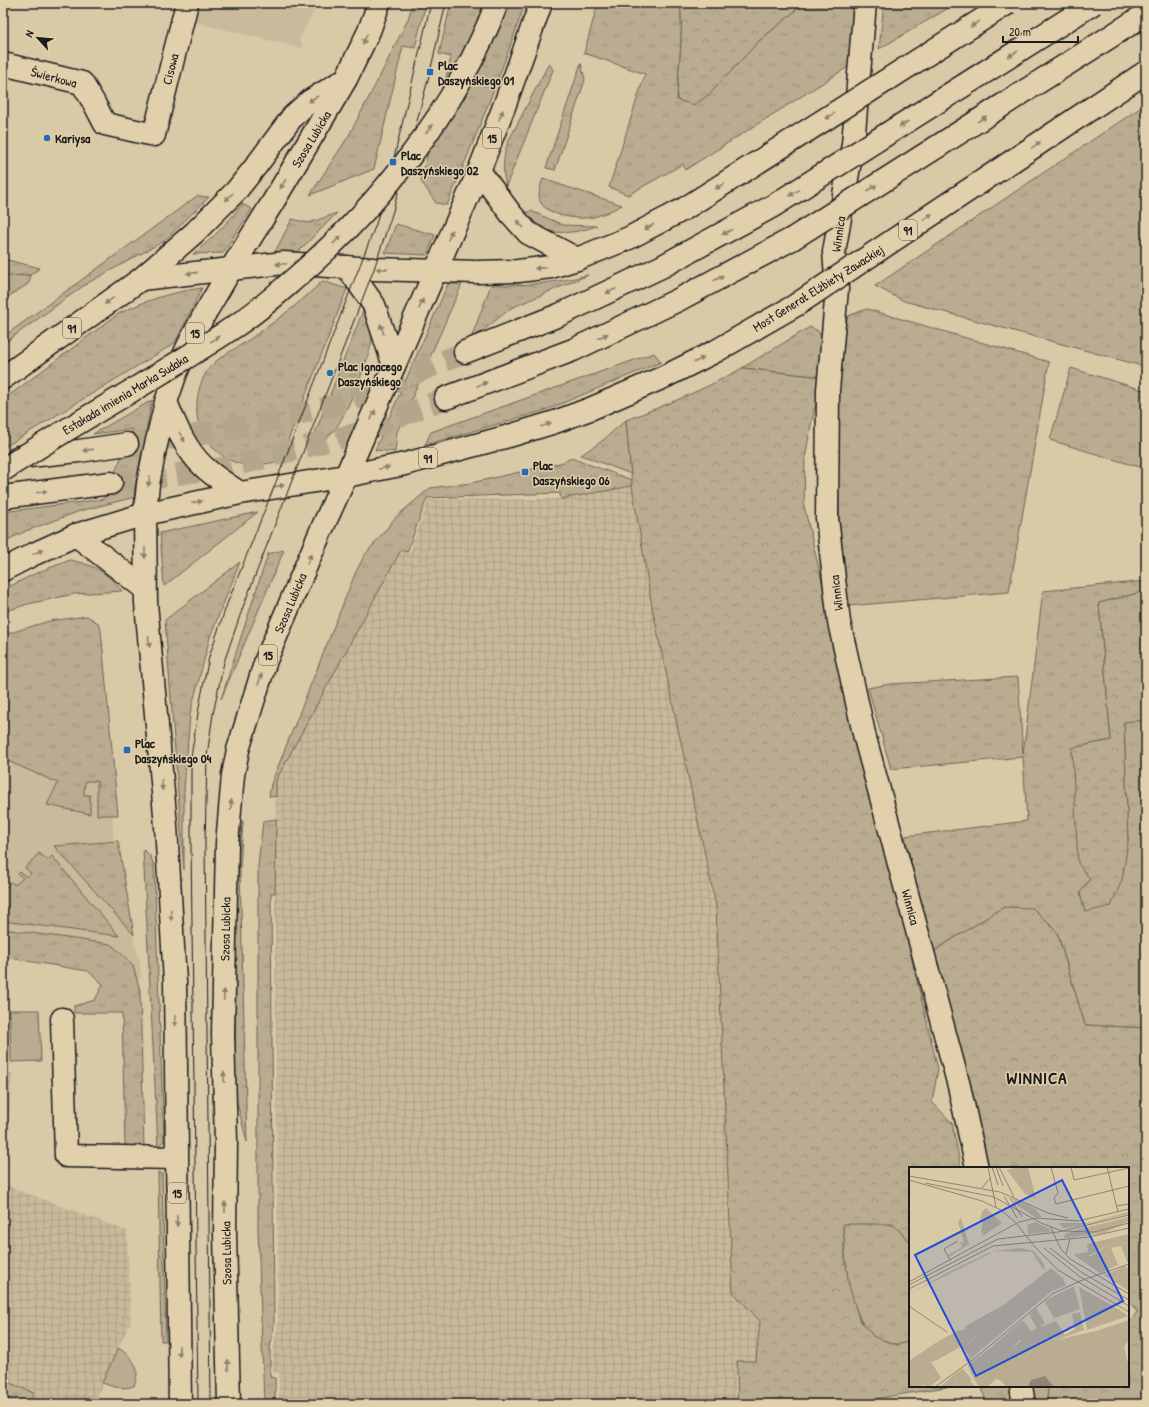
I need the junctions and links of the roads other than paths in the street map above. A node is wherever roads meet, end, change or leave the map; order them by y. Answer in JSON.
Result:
{"nodes":[{"id":1,"x":187,"y":3,"type":"edge"},
{"id":2,"x":379,"y":3,"type":"edge"},
{"id":3,"x":497,"y":3,"type":"edge"},
{"id":4,"x":541,"y":3,"type":"edge"},
{"id":5,"x":865,"y":3,"type":"edge"},
{"id":6,"x":1008,"y":3,"type":"edge"},
{"id":7,"x":1094,"y":3,"type":"edge"},
{"id":8,"x":1146,"y":14,"type":"edge"},
{"id":9,"x":3,"y":64,"type":"edge"},
{"id":10,"x":1146,"y":72,"type":"edge"},
{"id":11,"x":346,"y":79,"type":"junction"},
{"id":12,"x":154,"y":135,"type":"joint"},
{"id":13,"x":479,"y":171,"type":"junction"},
{"id":14,"x":577,"y":259,"type":"junction"},
{"id":15,"x":348,"y":267,"type":"junction"},
{"id":16,"x":231,"y":269,"type":"junction"},
{"id":17,"x":435,"y":271,"type":"junction"},
{"id":18,"x":141,"y":279,"type":"junction"},
{"id":19,"x":465,"y":352,"type":"tunnel mouth"},
{"id":20,"x":394,"y":366,"type":"junction"},
{"id":21,"x":3,"y":378,"type":"edge"},
{"id":22,"x":446,"y":398,"type":"tunnel mouth"},
{"id":23,"x":166,"y":402,"type":"junction"},
{"id":24,"x":127,"y":444,"type":"tunnel mouth"},
{"id":25,"x":3,"y":458,"type":"edge"},
{"id":26,"x":3,"y":470,"type":"edge"},
{"id":27,"x":346,"y":476,"type":"junction"},
{"id":28,"x":111,"y":483,"type":"tunnel mouth"},
{"id":29,"x":240,"y":492,"type":"junction"},
{"id":30,"x":3,"y":497,"type":"edge"},
{"id":31,"x":145,"y":514,"type":"junction"},
{"id":32,"x":76,"y":535,"type":"junction"},
{"id":33,"x":3,"y":570,"type":"edge"},
{"id":34,"x":145,"y":589,"type":"junction"},
{"id":35,"x":62,"y":1019,"type":"dead end"},
{"id":36,"x":176,"y":1158,"type":"junction"},
{"id":37,"x":977,"y":1167,"type":"edge"},
{"id":38,"x":1021,"y":1387,"type":"edge"},
{"id":39,"x":180,"y":1404,"type":"edge"},
{"id":40,"x":229,"y":1404,"type":"edge"},
{"id":41,"x":1024,"y":1404,"type":"edge"}],
"edges":[{"from":1,"to":12,"type":"main road","name":"Cisowa"},
{"from":2,"to":11,"type":"main road","name":"Szosa Lubicka","number":"15","one_way":true},
{"from":26,"to":3,"type":"main road","name":"Estakada imienia Marka Sudaka","one_way":true,"bridge":true},
{"from":13,"to":4,"type":"main road","number":"15","one_way":true},
{"from":5,"to":37,"type":"main road","name":"Winnica"},
{"from":6,"to":14,"type":"main road","number":"91","one_way":true,"bridge":true},
{"from":7,"to":19,"type":"main road","one_way":true,"bridge":true},
{"from":22,"to":8,"type":"main road","one_way":true,"bridge":true},
{"from":9,"to":12,"type":"main road","name":"Świerkowa"},
{"from":27,"to":10,"type":"main road","name":"Most Generał Elżbiety Zawackiej","number":"91","one_way":true,"bridge":true},
{"from":11,"to":16,"type":"main road","name":"Szosa Lubicka","number":"15","one_way":true},
{"from":11,"to":18,"type":"main road","one_way":true},
{"from":14,"to":13,"type":"main road","one_way":true},
{"from":17,"to":13,"type":"main road","number":"15","one_way":true},
{"from":14,"to":17,"type":"main road","number":"91","one_way":true},
{"from":15,"to":16,"type":"main road","number":"91","one_way":true},
{"from":17,"to":15,"type":"main road","number":"91","one_way":true},
{"from":20,"to":15,"type":"main road","one_way":true},
{"from":16,"to":18,"type":"main road","number":"91","one_way":true},
{"from":16,"to":23,"type":"main road","number":"15"},
{"from":20,"to":17,"type":"main road","number":"15","one_way":true},
{"from":18,"to":21,"type":"main road","number":"91","one_way":true},
{"from":27,"to":20,"type":"main road","number":"15","one_way":true},
{"from":23,"to":29,"type":"main road","one_way":true},
{"from":23,"to":31,"type":"main road","number":"15","one_way":true},
{"from":24,"to":25,"type":"main road","one_way":true},
{"from":29,"to":27,"type":"main road","number":"91","one_way":true},
{"from":40,"to":27,"type":"main road","name":"Szosa Lubicka","number":"15","one_way":true},
{"from":30,"to":28,"type":"main road","one_way":true},
{"from":31,"to":29,"type":"main road","number":"91","one_way":true},
{"from":31,"to":32,"type":"main road","number":"91"},
{"from":31,"to":34,"type":"main road","number":"15","one_way":true},
{"from":33,"to":32,"type":"main road","number":"91","one_way":true},
{"from":32,"to":34,"type":"main road"},
{"from":34,"to":36,"type":"main road","number":"15","one_way":true},
{"from":35,"to":36,"type":"main road"},
{"from":36,"to":39,"type":"main road","number":"15","one_way":true},
{"from":38,"to":41,"type":"main road"}]}
